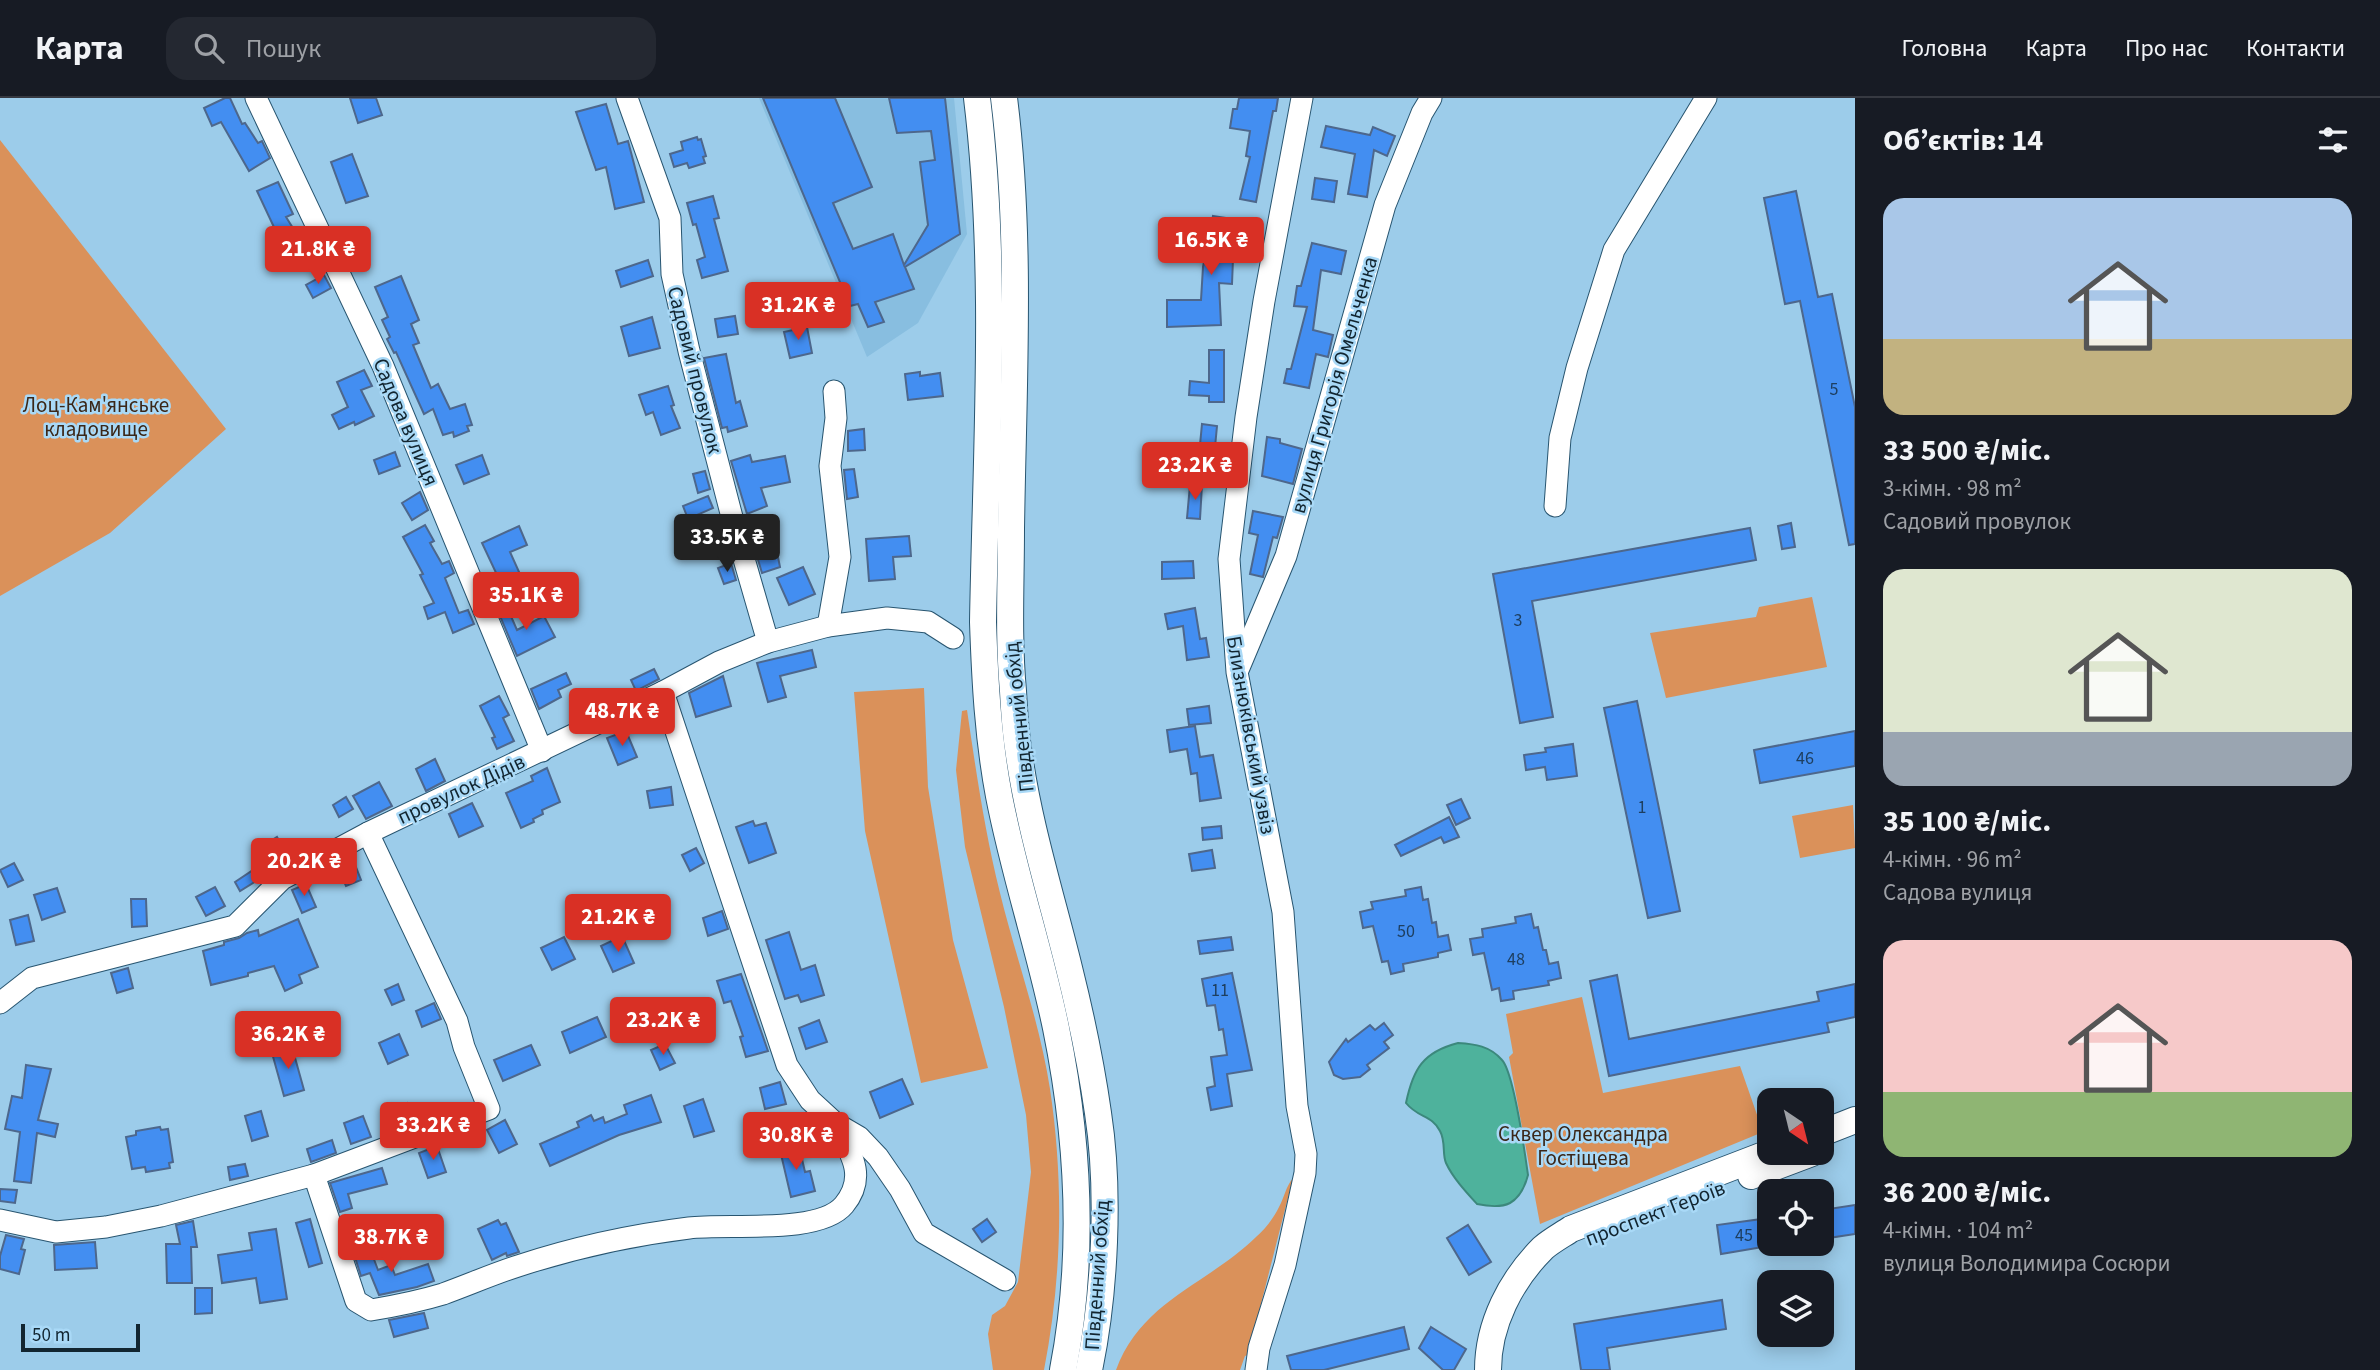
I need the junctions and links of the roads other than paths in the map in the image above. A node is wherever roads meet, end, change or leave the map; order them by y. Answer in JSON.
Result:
{"nodes":[{"id":1,"x":256,"y":98,"type":"edge"},
{"id":2,"x":627,"y":98,"type":"edge"},
{"id":3,"x":977,"y":98,"type":"edge"},
{"id":4,"x":1004,"y":98,"type":"edge"},
{"id":5,"x":1302,"y":98,"type":"edge"},
{"id":6,"x":1431,"y":98,"type":"edge"},
{"id":7,"x":1706,"y":98,"type":"edge"},
{"id":8,"x":834,"y":391,"type":"dead end"},
{"id":9,"x":1555,"y":506,"type":"dead end"},
{"id":10,"x":828,"y":626,"type":"junction"},
{"id":11,"x":953,"y":638,"type":"dead end"},
{"id":12,"x":768,"y":642,"type":"junction"},
{"id":13,"x":1237,"y":672,"type":"junction"},
{"id":14,"x":663,"y":692,"type":"junction"},
{"id":15,"x":542,"y":751,"type":"junction"},
{"id":16,"x":369,"y":833,"type":"junction"},
{"id":17,"x":0,"y":1003,"type":"edge"},
{"id":18,"x":1855,"y":1120,"type":"edge"},
{"id":19,"x":835,"y":1123,"type":"junction"},
{"id":20,"x":1834,"y":1128,"type":"edge"},
{"id":21,"x":1855,"y":1137,"type":"edge"},
{"id":22,"x":1834,"y":1145,"type":"edge"},
{"id":23,"x":1757,"y":1158,"type":"edge"},
{"id":24,"x":1778,"y":1166,"type":"edge"},
{"id":25,"x":314,"y":1175,"type":"junction"},
{"id":26,"x":0,"y":1220,"type":"edge"},
{"id":27,"x":1536,"y":1257,"type":"junction"},
{"id":28,"x":1005,"y":1280,"type":"dead end"},
{"id":29,"x":1063,"y":1370,"type":"edge"},
{"id":30,"x":1089,"y":1370,"type":"edge"},
{"id":31,"x":1256,"y":1370,"type":"edge"},
{"id":32,"x":1488,"y":1370,"type":"edge"}],
"edges":[{"from":1,"to":15,"type":"street","name":"Садова вулиця"},
{"from":2,"to":12,"type":"street","name":"Садовий провулок"},
{"from":3,"to":29,"type":"main road","name":"Південний обхід"},
{"from":4,"to":30,"type":"main road","name":"Південний обхід"},
{"from":5,"to":13,"type":"street","name":"Близнюківський узвіз"},
{"from":6,"to":13,"type":"street","name":"вулиця Григорія Омельченка"},
{"from":7,"to":9,"type":"street"},
{"from":8,"to":10,"type":"street"},
{"from":10,"to":11,"type":"street","name":"провулок Дідів"},
{"from":10,"to":12,"type":"street","name":"провулок Дідів"},
{"from":12,"to":14,"type":"street","name":"провулок Дідів"},
{"from":13,"to":31,"type":"street","name":"Близнюківський узвіз"},
{"from":14,"to":15,"type":"street","name":"провулок Дідів"},
{"from":14,"to":19,"type":"street"},
{"from":15,"to":16,"type":"street","name":"провулок Дідів"},
{"from":16,"to":17,"type":"street","name":"провулок Дідів"},
{"from":16,"to":25,"type":"street"},
{"from":18,"to":20,"type":"main road"},
{"from":19,"to":25,"type":"street"},
{"from":19,"to":28,"type":"street"},
{"from":21,"to":22,"type":"main road"},
{"from":23,"to":27,"type":"main road","name":"проспект Героїв"},
{"from":24,"to":27,"type":"main road","name":"проспект Героїв"},
{"from":25,"to":26,"type":"street"},
{"from":27,"to":32,"type":"main road","name":"проспект Героїв"}]}
